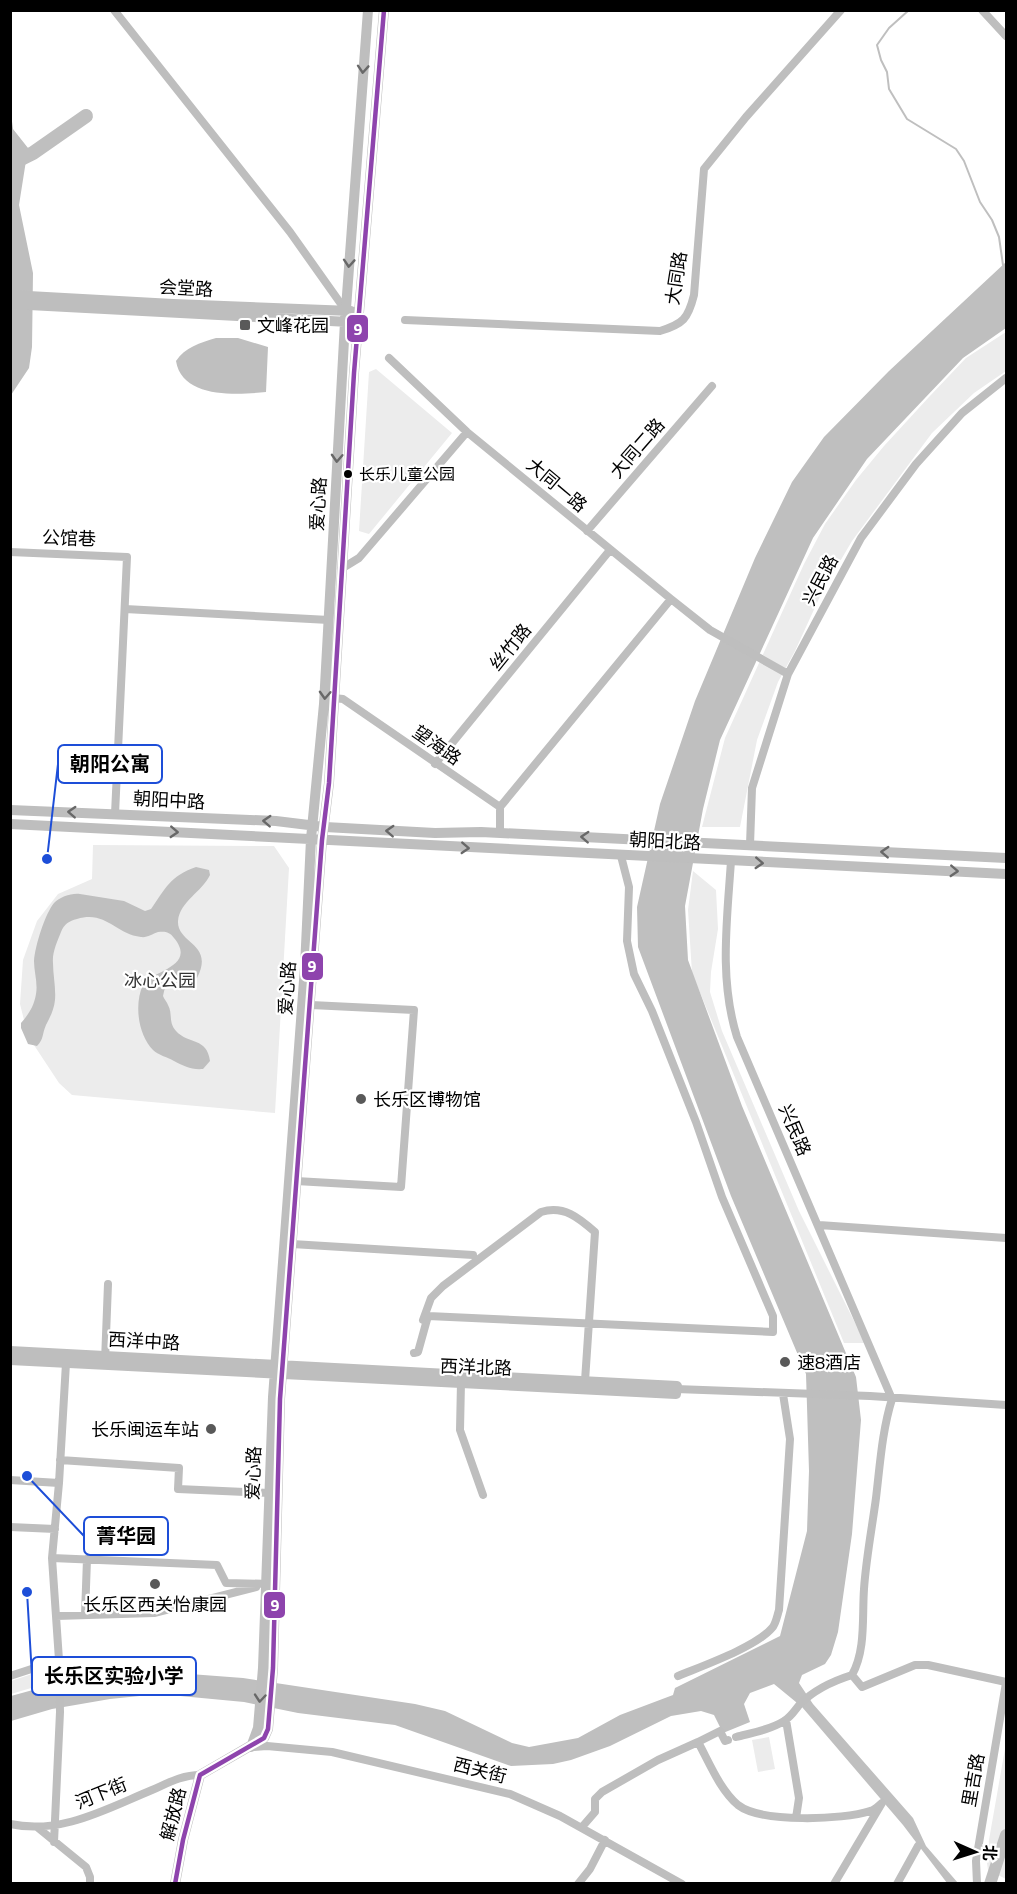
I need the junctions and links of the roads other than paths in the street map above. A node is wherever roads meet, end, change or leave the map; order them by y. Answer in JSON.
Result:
{"nodes":[{"id":1,"x":114,"y":10,"type":"edge"},
{"id":2,"x":368,"y":10,"type":"edge"},
{"id":3,"x":384,"y":10,"type":"edge"},
{"id":4,"x":841,"y":10,"type":"edge"},
{"id":5,"x":982,"y":10,"type":"edge"},
{"id":6,"x":1006,"y":36,"type":"edge"},
{"id":7,"x":10,"y":295,"type":"edge"},
{"id":8,"x":58,"y":302,"type":"junction"},
{"id":9,"x":10,"y":304,"type":"edge"},
{"id":10,"x":345,"y":316,"type":"junction"},
{"id":11,"x":359,"y":317,"type":"junction"},
{"id":12,"x":405,"y":320,"type":"dead end"},
{"id":13,"x":389,"y":358,"type":"dead end"},
{"id":14,"x":1006,"y":378,"type":"edge"},
{"id":15,"x":712,"y":386,"type":"dead end"},
{"id":16,"x":467,"y":432,"type":"junction"},
{"id":17,"x":587,"y":531,"type":"junction"},
{"id":18,"x":610,"y":550,"type":"junction"},
{"id":19,"x":10,"y":552,"type":"edge"},
{"id":20,"x":341,"y":569,"type":"junction"},
{"id":21,"x":671,"y":599,"type":"junction"},
{"id":22,"x":124,"y":609,"type":"junction"},
{"id":23,"x":329,"y":620,"type":"junction"},
{"id":24,"x":788,"y":674,"type":"junction"},
{"id":25,"x":334,"y":698,"type":"junction"},
{"id":26,"x":435,"y":764,"type":"junction"},
{"id":27,"x":500,"y":807,"type":"junction"},
{"id":28,"x":10,"y":810,"type":"edge"},
{"id":29,"x":115,"y":814,"type":"junction"},
{"id":30,"x":150,"y":816,"type":"junction"},
{"id":31,"x":10,"y":824,"type":"edge"},
{"id":32,"x":313,"y":826,"type":"junction"},
{"id":33,"x":325,"y":827,"type":"junction"},
{"id":34,"x":150,"y":830,"type":"junction"},
{"id":35,"x":500,"y":833,"type":"junction"},
{"id":36,"x":317,"y":840,"type":"junction"},
{"id":37,"x":750,"y":845,"type":"junction"},
{"id":38,"x":621,"y":856,"type":"junction"},
{"id":39,"x":1006,"y":858,"type":"edge"},
{"id":40,"x":731,"y":861,"type":"junction"},
{"id":41,"x":1006,"y":874,"type":"edge"},
{"id":42,"x":311,"y":1005,"type":"junction"},
{"id":43,"x":296,"y":1181,"type":"junction"},
{"id":44,"x":819,"y":1225,"type":"junction"},
{"id":45,"x":1006,"y":1238,"type":"edge"},
{"id":46,"x":292,"y":1244,"type":"junction"},
{"id":47,"x":473,"y":1255,"type":"dead end"},
{"id":48,"x":108,"y":1284,"type":"dead end"},
{"id":49,"x":590,"y":1324,"type":"junction"},
{"id":50,"x":10,"y":1351,"type":"edge"},
{"id":51,"x":414,"y":1353,"type":"junction"},
{"id":52,"x":10,"y":1360,"type":"edge"},
{"id":53,"x":105,"y":1360,"type":"junction"},
{"id":54,"x":66,"y":1363,"type":"junction"},
{"id":55,"x":279,"y":1370,"type":"junction"},
{"id":56,"x":410,"y":1373,"type":"junction"},
{"id":57,"x":585,"y":1381,"type":"junction"},
{"id":58,"x":461,"y":1382,"type":"junction"},
{"id":59,"x":676,"y":1390,"type":"junction"},
{"id":60,"x":783,"y":1394,"type":"junction"},
{"id":61,"x":892,"y":1399,"type":"junction"},
{"id":62,"x":1006,"y":1405,"type":"edge"},
{"id":63,"x":60,"y":1460,"type":"junction"},
{"id":64,"x":10,"y":1480,"type":"edge"},
{"id":65,"x":59,"y":1483,"type":"junction"},
{"id":66,"x":269,"y":1493,"type":"junction"},
{"id":67,"x":483,"y":1495,"type":"dead end"},
{"id":68,"x":10,"y":1527,"type":"edge"},
{"id":69,"x":55,"y":1529,"type":"junction"},
{"id":70,"x":52,"y":1558,"type":"junction"},
{"id":71,"x":87,"y":1559,"type":"junction"},
{"id":72,"x":270,"y":1584,"type":"junction"},
{"id":73,"x":85,"y":1615,"type":"junction"},
{"id":74,"x":56,"y":1616,"type":"junction"},
{"id":75,"x":59,"y":1659,"type":"junction"},
{"id":76,"x":852,"y":1675,"type":"junction"},
{"id":77,"x":10,"y":1676,"type":"edge"},
{"id":78,"x":678,"y":1676,"type":"dead end"},
{"id":79,"x":1006,"y":1683,"type":"edge"},
{"id":80,"x":786,"y":1720,"type":"junction"},
{"id":81,"x":698,"y":1742,"type":"junction"},
{"id":82,"x":251,"y":1747,"type":"junction"},
{"id":83,"x":200,"y":1775,"type":"junction"},
{"id":84,"x":796,"y":1818,"type":"junction"},
{"id":85,"x":10,"y":1824,"type":"edge"},
{"id":86,"x":37,"y":1827,"type":"junction"},
{"id":87,"x":54,"y":1827,"type":"junction"},
{"id":88,"x":582,"y":1827,"type":"junction"},
{"id":89,"x":1006,"y":1835,"type":"edge"},
{"id":90,"x":605,"y":1840,"type":"junction"},
{"id":91,"x":54,"y":1842,"type":"junction"},
{"id":92,"x":918,"y":1846,"type":"dead end"},
{"id":93,"x":90,"y":1884,"type":"edge"},
{"id":94,"x":175,"y":1884,"type":"edge"},
{"id":95,"x":578,"y":1884,"type":"edge"},
{"id":96,"x":682,"y":1884,"type":"edge"},
{"id":97,"x":834,"y":1884,"type":"edge"},
{"id":98,"x":897,"y":1884,"type":"edge"},
{"id":99,"x":977,"y":1884,"type":"edge"},
{"id":100,"x":990,"y":1884,"type":"edge"}],
"edges":[{"from":1,"to":10,"type":"street"},
{"from":2,"to":10,"type":"main road","name":"爱心路","one_way":true},
{"from":3,"to":11,"type":"main road","name":"爱心路"},
{"from":4,"to":12,"type":"street","name":"大同路"},
{"from":5,"to":6,"type":"street"},
{"from":7,"to":8,"type":"main road","name":"会堂路"},
{"from":8,"to":9,"type":"main road","name":"会堂路"},
{"from":8,"to":10,"type":"main road","name":"会堂路"},
{"from":10,"to":11,"type":"main road","name":"会堂路"},
{"from":10,"to":23,"type":"main road","name":"爱心路","one_way":true},
{"from":11,"to":20,"type":"main road","name":"爱心路"},
{"from":13,"to":16,"type":"street","name":"大同一路"},
{"from":14,"to":24,"type":"street","name":"兴民路"},
{"from":15,"to":17,"type":"street","name":"大同二路"},
{"from":16,"to":17,"type":"street","name":"大同一路"},
{"from":16,"to":20,"type":"street"},
{"from":17,"to":18,"type":"street","name":"大同一路"},
{"from":18,"to":21,"type":"street","name":"大同一路"},
{"from":18,"to":26,"type":"street","name":"丝竹路"},
{"from":19,"to":22,"type":"street","name":"公馆巷"},
{"from":20,"to":25,"type":"main road","name":"爱心路"},
{"from":21,"to":24,"type":"street","name":"大同一路"},
{"from":21,"to":27,"type":"street"},
{"from":22,"to":23,"type":"street"},
{"from":22,"to":29,"type":"street"},
{"from":23,"to":32,"type":"main road","name":"爱心路","one_way":true},
{"from":24,"to":37,"type":"street","name":"兴民路"},
{"from":25,"to":26,"type":"street","name":"望海路"},
{"from":25,"to":33,"type":"main road","name":"爱心路"},
{"from":26,"to":27,"type":"street","name":"望海路"},
{"from":27,"to":35,"type":"street"},
{"from":29,"to":28,"type":"main road","name":"朝阳中路","one_way":true},
{"from":29,"to":30,"type":"main road","name":"朝阳中路"},
{"from":32,"to":30,"type":"main road","name":"朝阳中路","one_way":true},
{"from":30,"to":34,"type":"main road"},
{"from":31,"to":34,"type":"main road","name":"朝阳中路"},
{"from":32,"to":33,"type":"main road","name":"朝阳中路"},
{"from":32,"to":36,"type":"main road","name":"爱心路"},
{"from":35,"to":33,"type":"main road","name":"朝阳北路","one_way":true},
{"from":33,"to":36,"type":"main road","name":"爱心路"},
{"from":34,"to":36,"type":"main road","name":"朝阳中路","one_way":true},
{"from":37,"to":35,"type":"main road","name":"朝阳北路","one_way":true},
{"from":36,"to":38,"type":"main road","name":"朝阳北路","one_way":true},
{"from":36,"to":42,"type":"main road","name":"爱心路"},
{"from":36,"to":55,"type":"main road","name":"爱心路"},
{"from":39,"to":37,"type":"main road","name":"朝阳北路","one_way":true},
{"from":38,"to":40,"type":"main road","name":"朝阳北路"},
{"from":38,"to":49,"type":"street"},
{"from":40,"to":41,"type":"main road","name":"朝阳北路","one_way":true},
{"from":40,"to":44,"type":"street","name":"兴民路"},
{"from":42,"to":43,"type":"main road","name":"爱心路"},
{"from":42,"to":43,"type":"street"},
{"from":43,"to":46,"type":"main road","name":"爱心路"},
{"from":44,"to":45,"type":"street"},
{"from":44,"to":61,"type":"street","name":"兴民路"},
{"from":46,"to":47,"type":"street"},
{"from":46,"to":55,"type":"main road","name":"爱心路"},
{"from":48,"to":53,"type":"street"},
{"from":49,"to":51,"type":"street"},
{"from":49,"to":51,"type":"street"},
{"from":49,"to":57,"type":"street"},
{"from":50,"to":53,"type":"main road","name":"西洋中路"},
{"from":51,"to":56,"type":"street"},
{"from":52,"to":54,"type":"main road","name":"西洋中路"},
{"from":53,"to":54,"type":"main road","name":"西洋中路"},
{"from":53,"to":55,"type":"main road","name":"西洋中路"},
{"from":54,"to":63,"type":"street"},
{"from":55,"to":56,"type":"main road","name":"西洋北路"},
{"from":55,"to":58,"type":"main road","name":"西洋北路"},
{"from":55,"to":66,"type":"main road","name":"爱心路"},
{"from":55,"to":72,"type":"main road","name":"爱心路"},
{"from":56,"to":57,"type":"main road","name":"西洋北路"},
{"from":57,"to":59,"type":"main road","name":"西洋北路"},
{"from":58,"to":59,"type":"main road","name":"西洋北路"},
{"from":58,"to":67,"type":"street"},
{"from":59,"to":60,"type":"street","name":"西洋北路"},
{"from":60,"to":61,"type":"street","name":"西洋北路"},
{"from":60,"to":78,"type":"street"},
{"from":61,"to":62,"type":"street"},
{"from":61,"to":76,"type":"street"},
{"from":63,"to":65,"type":"street"},
{"from":63,"to":66,"type":"street"},
{"from":64,"to":65,"type":"street"},
{"from":65,"to":69,"type":"street"},
{"from":66,"to":72,"type":"main road","name":"爱心路"},
{"from":68,"to":69,"type":"street"},
{"from":69,"to":70,"type":"street"},
{"from":70,"to":71,"type":"street"},
{"from":70,"to":74,"type":"street"},
{"from":71,"to":72,"type":"street"},
{"from":71,"to":73,"type":"street"},
{"from":72,"to":73,"type":"street"},
{"from":72,"to":82,"type":"main road","name":"爱心路"},
{"from":73,"to":74,"type":"street"},
{"from":74,"to":75,"type":"street"},
{"from":75,"to":77,"type":"street"},
{"from":75,"to":87,"type":"street"},
{"from":76,"to":79,"type":"street"},
{"from":76,"to":80,"type":"street"},
{"from":79,"to":99,"type":"street","name":"里吉路"},
{"from":80,"to":81,"type":"street"},
{"from":80,"to":84,"type":"street"},
{"from":81,"to":84,"type":"street"},
{"from":81,"to":88,"type":"street"},
{"from":82,"to":83,"type":"main road","name":"解放路"},
{"from":82,"to":88,"type":"street","name":"西关街"},
{"from":83,"to":87,"type":"street","name":"河下街"},
{"from":83,"to":94,"type":"main road","name":"解放路"},
{"from":84,"to":97,"type":"street"},
{"from":85,"to":86,"type":"street","name":"河下街"},
{"from":86,"to":87,"type":"street","name":"河下街"},
{"from":86,"to":91,"type":"street"},
{"from":87,"to":91,"type":"street"},
{"from":88,"to":90,"type":"street","name":"西关街"},
{"from":89,"to":100,"type":"highway"},
{"from":90,"to":95,"type":"street"},
{"from":90,"to":96,"type":"street","name":"西关街"},
{"from":91,"to":93,"type":"street"},
{"from":92,"to":98,"type":"street"}]}
